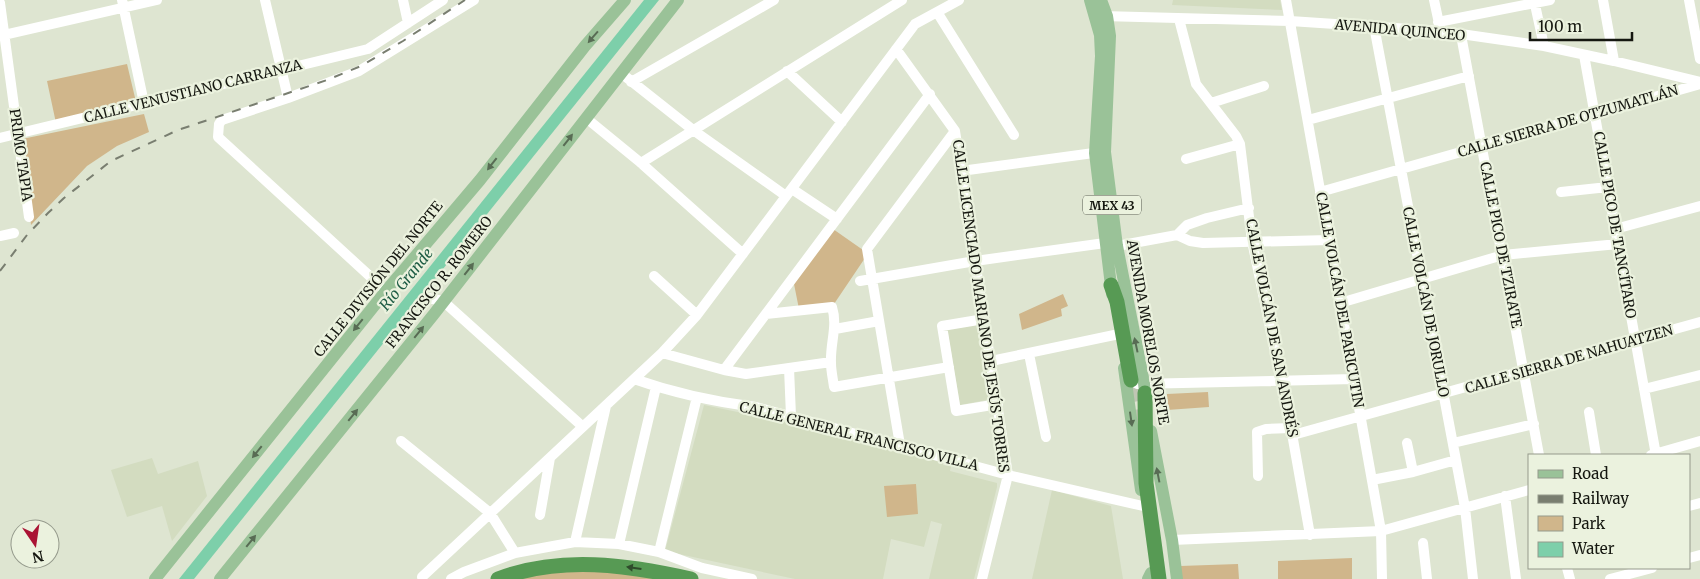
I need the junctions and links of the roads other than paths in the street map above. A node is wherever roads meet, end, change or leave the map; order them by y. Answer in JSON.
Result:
{"nodes":[{"id":1,"x":157,"y":0,"type":"edge"},
{"id":2,"x":264,"y":0,"type":"edge"},
{"id":3,"x":403,"y":0,"type":"edge"},
{"id":4,"x":443,"y":0,"type":"edge"},
{"id":5,"x":474,"y":0,"type":"edge"},
{"id":6,"x":625,"y":0,"type":"edge"},
{"id":7,"x":678,"y":0,"type":"edge"},
{"id":8,"x":774,"y":0,"type":"edge"},
{"id":9,"x":902,"y":0,"type":"edge"},
{"id":10,"x":957,"y":0,"type":"edge"},
{"id":11,"x":1090,"y":0,"type":"edge"},
{"id":12,"x":1101,"y":0,"type":"edge"},
{"id":13,"x":1286,"y":0,"type":"edge"},
{"id":14,"x":1434,"y":0,"type":"edge"},
{"id":15,"x":1550,"y":0,"type":"edge"},
{"id":16,"x":1603,"y":0,"type":"edge"},
{"id":17,"x":1689,"y":0,"type":"edge"},
{"id":18,"x":1535,"y":2,"type":"edge"},
{"id":19,"x":0,"y":3,"type":"edge"},
{"id":20,"x":123,"y":4,"type":"edge"},
{"id":21,"x":937,"y":12,"type":"junction"},
{"id":22,"x":1101,"y":16,"type":"junction"},
{"id":23,"x":1179,"y":19,"type":"junction"},
{"id":24,"x":1290,"y":21,"type":"junction"},
{"id":25,"x":408,"y":23,"type":"junction"},
{"id":26,"x":1374,"y":26,"type":"junction"},
{"id":27,"x":1439,"y":27,"type":"junction"},
{"id":28,"x":2,"y":35,"type":"edge"},
{"id":29,"x":1462,"y":35,"type":"junction"},
{"id":30,"x":1544,"y":46,"type":"junction"},
{"id":31,"x":896,"y":49,"type":"junction"},
{"id":32,"x":1584,"y":55,"type":"junction"},
{"id":33,"x":1700,"y":59,"type":"edge"},
{"id":34,"x":1614,"y":61,"type":"junction"},
{"id":35,"x":281,"y":70,"type":"junction"},
{"id":36,"x":787,"y":71,"type":"junction"},
{"id":37,"x":1469,"y":76,"type":"junction"},
{"id":38,"x":626,"y":78,"type":"junction"},
{"id":39,"x":1700,"y":83,"type":"edge"},
{"id":40,"x":1264,"y":86,"type":"dead end"},
{"id":41,"x":930,"y":94,"type":"junction"},
{"id":42,"x":288,"y":98,"type":"junction"},
{"id":43,"x":1388,"y":98,"type":"junction"},
{"id":44,"x":144,"y":103,"type":"junction"},
{"id":45,"x":1211,"y":103,"type":"junction"},
{"id":46,"x":1595,"y":114,"type":"junction"},
{"id":47,"x":586,"y":118,"type":"junction"},
{"id":48,"x":1308,"y":120,"type":"junction"},
{"id":49,"x":842,"y":122,"type":"junction"},
{"id":50,"x":694,"y":130,"type":"junction"},
{"id":51,"x":955,"y":131,"type":"junction"},
{"id":52,"x":18,"y":133,"type":"junction"},
{"id":53,"x":1014,"y":134,"type":"dead end"},
{"id":54,"x":0,"y":138,"type":"edge"},
{"id":55,"x":1240,"y":144,"type":"junction"},
{"id":56,"x":1482,"y":146,"type":"junction"},
{"id":57,"x":1100,"y":152,"type":"junction"},
{"id":58,"x":1186,"y":159,"type":"dead end"},
{"id":59,"x":640,"y":163,"type":"junction"},
{"id":60,"x":1401,"y":169,"type":"junction"},
{"id":61,"x":961,"y":171,"type":"junction"},
{"id":62,"x":1608,"y":187,"type":"junction"},
{"id":63,"x":1320,"y":192,"type":"junction"},
{"id":64,"x":1561,"y":192,"type":"dead end"},
{"id":65,"x":789,"y":193,"type":"junction"},
{"id":66,"x":1700,"y":206,"type":"edge"},
{"id":67,"x":1249,"y":208,"type":"junction"},
{"id":68,"x":29,"y":217,"type":"dead end"},
{"id":69,"x":837,"y":219,"type":"junction"},
{"id":70,"x":1615,"y":229,"type":"junction"},
{"id":71,"x":14,"y":232,"type":"dead end"},
{"id":72,"x":1177,"y":235,"type":"junction"},
{"id":73,"x":0,"y":236,"type":"edge"},
{"id":74,"x":1329,"y":240,"type":"junction"},
{"id":75,"x":1252,"y":241,"type":"junction"},
{"id":76,"x":1111,"y":244,"type":"junction"},
{"id":77,"x":1618,"y":244,"type":"junction"},
{"id":78,"x":743,"y":254,"type":"junction"},
{"id":79,"x":1503,"y":255,"type":"junction"},
{"id":80,"x":975,"y":261,"type":"junction"},
{"id":81,"x":654,"y":276,"type":"dead end"},
{"id":82,"x":872,"y":278,"type":"junction"},
{"id":83,"x":1422,"y":279,"type":"junction"},
{"id":84,"x":860,"y":281,"type":"dead end"},
{"id":85,"x":1111,"y":285,"type":"junction"},
{"id":86,"x":386,"y":291,"type":"junction"},
{"id":87,"x":428,"y":298,"type":"dead end"},
{"id":88,"x":443,"y":301,"type":"junction"},
{"id":89,"x":1340,"y":303,"type":"junction"},
{"id":90,"x":766,"y":314,"type":"junction"},
{"id":91,"x":697,"y":315,"type":"junction"},
{"id":92,"x":984,"y":319,"type":"junction"},
{"id":93,"x":879,"y":321,"type":"junction"},
{"id":94,"x":1700,"y":322,"type":"edge"},
{"id":95,"x":835,"y":329,"type":"junction"},
{"id":96,"x":1118,"y":334,"type":"junction"},
{"id":97,"x":1635,"y":340,"type":"junction"},
{"id":98,"x":662,"y":353,"type":"junction"},
{"id":99,"x":1029,"y":354,"type":"junction"},
{"id":100,"x":991,"y":361,"type":"junction"},
{"id":101,"x":831,"y":362,"type":"junction"},
{"id":102,"x":789,"y":368,"type":"junction"},
{"id":103,"x":949,"y":368,"type":"junction"},
{"id":104,"x":724,"y":370,"type":"junction"},
{"id":105,"x":1524,"y":371,"type":"junction"},
{"id":106,"x":1700,"y":375,"type":"edge"},
{"id":107,"x":888,"y":378,"type":"junction"},
{"id":108,"x":634,"y":379,"type":"junction"},
{"id":109,"x":1354,"y":379,"type":"junction"},
{"id":110,"x":1282,"y":381,"type":"junction"},
{"id":111,"x":1136,"y":385,"type":"junction"},
{"id":112,"x":656,"y":387,"type":"junction"},
{"id":113,"x":1644,"y":389,"type":"junction"},
{"id":114,"x":1444,"y":393,"type":"junction"},
{"id":115,"x":697,"y":397,"type":"junction"},
{"id":116,"x":998,"y":404,"type":"junction"},
{"id":117,"x":606,"y":406,"type":"junction"},
{"id":118,"x":1589,"y":412,"type":"dead end"},
{"id":119,"x":791,"y":416,"type":"junction"},
{"id":120,"x":1360,"y":416,"type":"junction"},
{"id":121,"x":1534,"y":424,"type":"junction"},
{"id":122,"x":582,"y":426,"type":"junction"},
{"id":123,"x":1292,"y":432,"type":"junction"},
{"id":124,"x":1046,"y":437,"type":"dead end"},
{"id":125,"x":401,"y":441,"type":"dead end"},
{"id":126,"x":1700,"y":441,"type":"edge"},
{"id":127,"x":1407,"y":443,"type":"dead end"},
{"id":128,"x":1453,"y":443,"type":"junction"},
{"id":129,"x":900,"y":445,"type":"junction"},
{"id":130,"x":1539,"y":454,"type":"edge"},
{"id":131,"x":1596,"y":454,"type":"edge"},
{"id":132,"x":1654,"y":454,"type":"edge"},
{"id":133,"x":1657,"y":454,"type":"edge"},
{"id":134,"x":550,"y":458,"type":"junction"},
{"id":135,"x":1456,"y":460,"type":"junction"},
{"id":136,"x":1413,"y":472,"type":"junction"},
{"id":137,"x":1008,"y":475,"type":"junction"},
{"id":138,"x":1258,"y":476,"type":"dead end"},
{"id":139,"x":1372,"y":480,"type":"junction"},
{"id":140,"x":1528,"y":490,"type":"edge"},
{"id":141,"x":1505,"y":496,"type":"junction"},
{"id":142,"x":1148,"y":502,"type":"junction"},
{"id":143,"x":1465,"y":508,"type":"junction"},
{"id":144,"x":490,"y":513,"type":"junction"},
{"id":145,"x":540,"y":515,"type":"dead end"},
{"id":146,"x":1381,"y":531,"type":"junction"},
{"id":147,"x":1310,"y":534,"type":"junction"},
{"id":148,"x":1172,"y":540,"type":"junction"},
{"id":149,"x":575,"y":542,"type":"junction"},
{"id":150,"x":1423,"y":543,"type":"dead end"},
{"id":151,"x":619,"y":544,"type":"junction"},
{"id":152,"x":659,"y":552,"type":"junction"},
{"id":153,"x":515,"y":553,"type":"junction"},
{"id":154,"x":1648,"y":569,"type":"edge"},
{"id":155,"x":422,"y":577,"type":"dead end"},
{"id":156,"x":1152,"y":577,"type":"edge"},
{"id":157,"x":687,"y":578,"type":"edge"},
{"id":158,"x":155,"y":579,"type":"edge"},
{"id":159,"x":220,"y":579,"type":"edge"},
{"id":160,"x":451,"y":579,"type":"edge"},
{"id":161,"x":498,"y":579,"type":"edge"},
{"id":162,"x":700,"y":579,"type":"edge"},
{"id":163,"x":752,"y":579,"type":"edge"},
{"id":164,"x":982,"y":579,"type":"edge"},
{"id":165,"x":1166,"y":579,"type":"edge"},
{"id":166,"x":1177,"y":579,"type":"edge"},
{"id":167,"x":1382,"y":579,"type":"edge"},
{"id":168,"x":1427,"y":579,"type":"edge"},
{"id":169,"x":1473,"y":579,"type":"edge"},
{"id":170,"x":1516,"y":579,"type":"edge"},
{"id":171,"x":1610,"y":579,"type":"edge"}],
"edges":[{"from":1,"to":20,"type":"street"},
{"from":2,"to":35,"type":"street"},
{"from":3,"to":25,"type":"street"},
{"from":4,"to":25,"type":"street","name":"CALLE VENUSTIANO CARRANZA"},
{"from":5,"to":42,"type":"street","name":"CALLE VENUSTIANO CARRANZA"},
{"from":6,"to":86,"type":"main road","name":"CALLE DIVISIÓN DEL NORTE","one_way":true},
{"from":7,"to":38,"type":"main road","name":"FRANCISCO R. ROMERO"},
{"from":8,"to":38,"type":"street"},
{"from":9,"to":36,"type":"street"},
{"from":10,"to":21,"type":"street"},
{"from":11,"to":22,"type":"main road","name":"AVENIDA MORELOS NORTE","number":"MEX 43"},
{"from":12,"to":22,"type":"main road","name":"AVENIDA MORELOS NORTE","number":"MEX 43"},
{"from":13,"to":24,"type":"street","name":"CALLE VOLCÁN DEL PARICUTIN"},
{"from":14,"to":27,"type":"street"},
{"from":15,"to":18,"type":"street"},
{"from":16,"to":34,"type":"street"},
{"from":17,"to":33,"type":"street"},
{"from":18,"to":27,"type":"street"},
{"from":18,"to":30,"type":"street"},
{"from":19,"to":28,"type":"street","name":"PRIMO TAPIA"},
{"from":20,"to":28,"type":"street"},
{"from":20,"to":44,"type":"street"},
{"from":21,"to":31,"type":"street"},
{"from":21,"to":53,"type":"street"},
{"from":22,"to":23,"type":"street","name":"AVENIDA QUINCEO"},
{"from":22,"to":57,"type":"main road","name":"AVENIDA MORELOS NORTE","number":"MEX 43"},
{"from":23,"to":24,"type":"street","name":"AVENIDA QUINCEO"},
{"from":23,"to":45,"type":"street","name":"CALLE VOLCÁN DE SAN ANDRÉS"},
{"from":24,"to":26,"type":"street","name":"AVENIDA QUINCEO"},
{"from":24,"to":48,"type":"street","name":"CALLE VOLCÁN DEL PARICUTIN"},
{"from":25,"to":35,"type":"street","name":"CALLE VENUSTIANO CARRANZA"},
{"from":26,"to":27,"type":"street","name":"AVENIDA QUINCEO"},
{"from":26,"to":43,"type":"street","name":"CALLE VOLCÁN DE JORULLO"},
{"from":27,"to":29,"type":"street","name":"AVENIDA QUINCEO"},
{"from":28,"to":52,"type":"street","name":"PRIMO TAPIA"},
{"from":29,"to":30,"type":"street","name":"AVENIDA QUINCEO"},
{"from":29,"to":37,"type":"street","name":"CALLE PICO DE TZIRATE"},
{"from":30,"to":32,"type":"street","name":"AVENIDA QUINCEO"},
{"from":31,"to":41,"type":"street","name":"CALLE LICENCIADO MARIANO DE JESÚS TORRES"},
{"from":31,"to":49,"type":"street"},
{"from":32,"to":34,"type":"street","name":"AVENIDA QUINCEO"},
{"from":32,"to":46,"type":"street","name":"CALLE PICO DE TANCÍTARO"},
{"from":34,"to":39,"type":"street","name":"AVENIDA QUINCEO"},
{"from":35,"to":42,"type":"street"},
{"from":35,"to":44,"type":"street","name":"CALLE VENUSTIANO CARRANZA"},
{"from":36,"to":49,"type":"street"},
{"from":36,"to":50,"type":"street"},
{"from":37,"to":43,"type":"street"},
{"from":37,"to":56,"type":"street","name":"CALLE PICO DE TZIRATE"},
{"from":38,"to":47,"type":"main road","name":"FRANCISCO R. ROMERO"},
{"from":38,"to":50,"type":"street"},
{"from":39,"to":46,"type":"street","name":"CALLE SIERRA DE OTZUMATLÁN"},
{"from":40,"to":45,"type":"street"},
{"from":41,"to":51,"type":"street","name":"CALLE LICENCIADO MARIANO DE JESÚS TORRES"},
{"from":41,"to":69,"type":"street"},
{"from":42,"to":86,"type":"street","name":"CALLE VENUSTIANO CARRANZA"},
{"from":43,"to":48,"type":"street"},
{"from":43,"to":60,"type":"street","name":"CALLE VOLCÁN DE JORULLO"},
{"from":44,"to":52,"type":"street","name":"CALLE VENUSTIANO CARRANZA"},
{"from":45,"to":55,"type":"street","name":"CALLE VOLCÁN DE SAN ANDRÉS"},
{"from":46,"to":56,"type":"street","name":"CALLE SIERRA DE OTZUMATLÁN"},
{"from":46,"to":62,"type":"street","name":"CALLE PICO DE TANCÍTARO"},
{"from":47,"to":59,"type":"street"},
{"from":88,"to":47,"type":"main road","name":"FRANCISCO R. ROMERO","one_way":true},
{"from":48,"to":63,"type":"street","name":"CALLE VOLCÁN DEL PARICUTIN"},
{"from":49,"to":65,"type":"street"},
{"from":50,"to":59,"type":"street"},
{"from":50,"to":65,"type":"street"},
{"from":51,"to":61,"type":"street","name":"CALLE LICENCIADO MARIANO DE JESÚS TORRES"},
{"from":51,"to":82,"type":"street"},
{"from":52,"to":54,"type":"street","name":"CALLE VENUSTIANO CARRANZA"},
{"from":52,"to":68,"type":"street","name":"PRIMO TAPIA"},
{"from":55,"to":58,"type":"street"},
{"from":55,"to":67,"type":"street","name":"CALLE VOLCÁN DE SAN ANDRÉS"},
{"from":56,"to":60,"type":"street","name":"CALLE SIERRA DE OTZUMATLÁN"},
{"from":56,"to":79,"type":"street","name":"CALLE PICO DE TZIRATE"},
{"from":57,"to":61,"type":"street"},
{"from":57,"to":76,"type":"main road","name":"AVENIDA MORELOS NORTE","number":"MEX 43"},
{"from":59,"to":78,"type":"street"},
{"from":60,"to":63,"type":"street","name":"CALLE SIERRA DE OTZUMATLÁN"},
{"from":60,"to":83,"type":"street","name":"CALLE VOLCÁN DE JORULLO"},
{"from":61,"to":80,"type":"street","name":"CALLE LICENCIADO MARIANO DE JESÚS TORRES"},
{"from":62,"to":64,"type":"street"},
{"from":62,"to":70,"type":"street","name":"CALLE PICO DE TANCÍTARO"},
{"from":63,"to":74,"type":"street","name":"CALLE VOLCÁN DEL PARICUTIN"},
{"from":65,"to":69,"type":"street"},
{"from":65,"to":78,"type":"street"},
{"from":66,"to":70,"type":"street"},
{"from":67,"to":72,"type":"street"},
{"from":67,"to":75,"type":"street","name":"CALLE VOLCÁN DE SAN ANDRÉS"},
{"from":69,"to":90,"type":"street"},
{"from":70,"to":77,"type":"street","name":"CALLE PICO DE TANCÍTARO"},
{"from":71,"to":73,"type":"street"},
{"from":72,"to":75,"type":"street"},
{"from":72,"to":76,"type":"street"},
{"from":74,"to":75,"type":"street"},
{"from":74,"to":89,"type":"street","name":"CALLE VOLCÁN DEL PARICUTIN"},
{"from":75,"to":110,"type":"street","name":"CALLE VOLCÁN DE SAN ANDRÉS"},
{"from":76,"to":80,"type":"street"},
{"from":76,"to":85,"type":"main road","name":"AVENIDA MORELOS NORTE","number":"MEX 43"},
{"from":111,"to":76,"type":"main road","name":"AVENIDA MORELOS NORTE","number":"MEX 43","one_way":true},
{"from":77,"to":79,"type":"street"},
{"from":77,"to":97,"type":"street","name":"CALLE PICO DE TANCÍTARO"},
{"from":78,"to":91,"type":"street"},
{"from":79,"to":83,"type":"street"},
{"from":79,"to":105,"type":"street","name":"CALLE PICO DE TZIRATE"},
{"from":80,"to":82,"type":"street"},
{"from":80,"to":92,"type":"street","name":"CALLE LICENCIADO MARIANO DE JESÚS TORRES"},
{"from":81,"to":91,"type":"street"},
{"from":82,"to":84,"type":"street"},
{"from":82,"to":93,"type":"street"},
{"from":83,"to":89,"type":"street"},
{"from":83,"to":114,"type":"street","name":"CALLE VOLCÁN DE JORULLO"},
{"from":85,"to":96,"type":"main road","name":"AVENIDA MORELOS NORTE"},
{"from":85,"to":111,"type":"highway","number":"MEX 43"},
{"from":86,"to":158,"type":"main road","name":"CALLE DIVISIÓN DEL NORTE","one_way":true},
{"from":87,"to":88,"type":"street"},
{"from":88,"to":122,"type":"street"},
{"from":159,"to":88,"type":"main road","name":"FRANCISCO R. ROMERO","one_way":true},
{"from":89,"to":109,"type":"street","name":"CALLE VOLCÁN DEL PARICUTIN"},
{"from":90,"to":95,"type":"street"},
{"from":90,"to":104,"type":"street"},
{"from":91,"to":98,"type":"street"},
{"from":92,"to":100,"type":"street","name":"CALLE LICENCIADO MARIANO DE JESÚS TORRES"},
{"from":92,"to":103,"type":"street"},
{"from":93,"to":95,"type":"street"},
{"from":93,"to":107,"type":"street"},
{"from":94,"to":97,"type":"street","name":"CALLE SIERRA DE NAHUATZEN"},
{"from":95,"to":101,"type":"street"},
{"from":96,"to":99,"type":"street"},
{"from":96,"to":111,"type":"main road","name":"AVENIDA MORELOS NORTE"},
{"from":97,"to":105,"type":"street","name":"CALLE SIERRA DE NAHUATZEN"},
{"from":97,"to":113,"type":"street","name":"CALLE PICO DE TANCÍTARO"},
{"from":98,"to":104,"type":"street"},
{"from":98,"to":108,"type":"street"},
{"from":99,"to":100,"type":"street"},
{"from":99,"to":124,"type":"street"},
{"from":100,"to":116,"type":"street","name":"CALLE LICENCIADO MARIANO DE JESÚS TORRES"},
{"from":101,"to":102,"type":"street"},
{"from":101,"to":107,"type":"street"},
{"from":102,"to":104,"type":"street"},
{"from":102,"to":119,"type":"street"},
{"from":103,"to":107,"type":"street"},
{"from":103,"to":116,"type":"street"},
{"from":105,"to":114,"type":"street","name":"CALLE SIERRA DE NAHUATZEN"},
{"from":105,"to":121,"type":"street","name":"CALLE PICO DE TZIRATE"},
{"from":106,"to":113,"type":"street"},
{"from":107,"to":129,"type":"street"},
{"from":108,"to":112,"type":"street","name":"CALLE GENERAL FRANCISCO VILLA"},
{"from":108,"to":117,"type":"street"},
{"from":109,"to":110,"type":"street"},
{"from":109,"to":120,"type":"street","name":"CALLE VOLCÁN DEL PARICUTIN"},
{"from":110,"to":111,"type":"street"},
{"from":110,"to":123,"type":"street","name":"CALLE VOLCÁN DE SAN ANDRÉS"},
{"from":111,"to":142,"type":"main road","name":"AVENIDA MORELOS NORTE","one_way":true},
{"from":148,"to":111,"type":"main road","name":"AVENIDA MORELOS NORTE","one_way":true},
{"from":111,"to":156,"type":"highway","number":"MEX 43"},
{"from":112,"to":115,"type":"street","name":"CALLE GENERAL FRANCISCO VILLA"},
{"from":112,"to":151,"type":"street"},
{"from":113,"to":132,"type":"street","name":"CALLE PICO DE TANCÍTARO"},
{"from":114,"to":120,"type":"street","name":"CALLE SIERRA DE NAHUATZEN"},
{"from":114,"to":128,"type":"street","name":"CALLE VOLCÁN DE JORULLO"},
{"from":115,"to":119,"type":"street","name":"CALLE GENERAL FRANCISCO VILLA"},
{"from":115,"to":152,"type":"street"},
{"from":116,"to":137,"type":"street","name":"CALLE LICENCIADO MARIANO DE JESÚS TORRES"},
{"from":117,"to":122,"type":"street"},
{"from":117,"to":149,"type":"street"},
{"from":118,"to":131,"type":"street"},
{"from":119,"to":129,"type":"street","name":"CALLE GENERAL FRANCISCO VILLA"},
{"from":120,"to":123,"type":"street","name":"CALLE SIERRA DE NAHUATZEN"},
{"from":120,"to":139,"type":"street","name":"CALLE VOLCÁN DEL PARICUTIN"},
{"from":121,"to":128,"type":"street"},
{"from":121,"to":130,"type":"street","name":"CALLE PICO DE TZIRATE"},
{"from":122,"to":134,"type":"street"},
{"from":123,"to":138,"type":"street","name":"CALLE SIERRA DE NAHUATZEN"},
{"from":123,"to":147,"type":"street","name":"CALLE VOLCÁN DE SAN ANDRÉS"},
{"from":125,"to":144,"type":"street"},
{"from":126,"to":133,"type":"street"},
{"from":127,"to":136,"type":"street"},
{"from":128,"to":135,"type":"street","name":"CALLE VOLCÁN DE JORULLO"},
{"from":129,"to":137,"type":"street","name":"CALLE GENERAL FRANCISCO VILLA"},
{"from":134,"to":144,"type":"street"},
{"from":134,"to":145,"type":"street"},
{"from":135,"to":136,"type":"street"},
{"from":135,"to":143,"type":"street","name":"CALLE VOLCÁN DE JORULLO"},
{"from":136,"to":139,"type":"street"},
{"from":137,"to":142,"type":"street","name":"CALLE GENERAL FRANCISCO VILLA"},
{"from":137,"to":164,"type":"street","name":"CALLE LICENCIADO MARIANO DE JESÚS TORRES"},
{"from":139,"to":146,"type":"street","name":"CALLE VOLCÁN DEL PARICUTIN"},
{"from":140,"to":141,"type":"street"},
{"from":141,"to":143,"type":"street"},
{"from":141,"to":170,"type":"street"},
{"from":142,"to":156,"type":"main road","name":"AVENIDA MORELOS NORTE"},
{"from":142,"to":165,"type":"highway"},
{"from":143,"to":146,"type":"street"},
{"from":143,"to":169,"type":"street","name":"CALLE VOLCÁN DE JORULLO"},
{"from":144,"to":153,"type":"street"},
{"from":144,"to":155,"type":"street"},
{"from":146,"to":147,"type":"street"},
{"from":146,"to":167,"type":"street","name":"CALLE VOLCÁN DEL PARICUTIN"},
{"from":147,"to":148,"type":"street"},
{"from":148,"to":166,"type":"main road","name":"AVENIDA MORELOS NORTE"},
{"from":149,"to":151,"type":"street"},
{"from":149,"to":153,"type":"street"},
{"from":150,"to":168,"type":"street"},
{"from":151,"to":152,"type":"street"},
{"from":152,"to":163,"type":"street"},
{"from":153,"to":160,"type":"street"},
{"from":154,"to":171,"type":"street"},
{"from":157,"to":161,"type":"highway","one_way":true},
{"from":157,"to":162,"type":"main road"}]}
